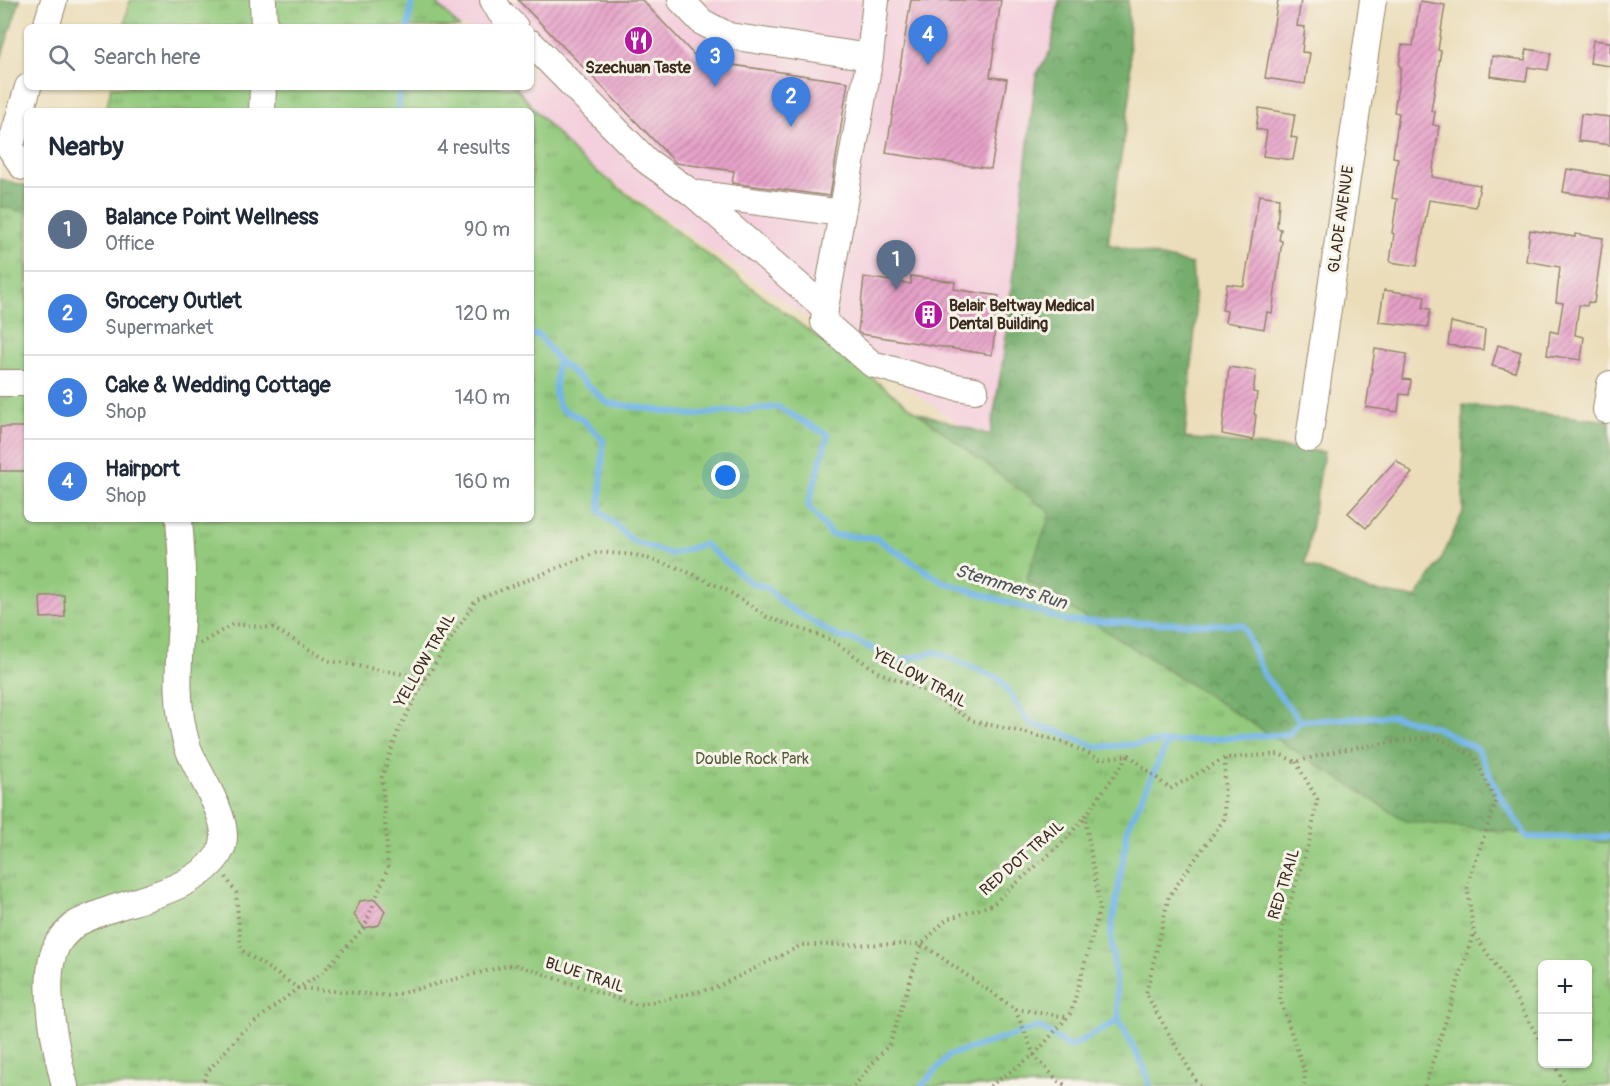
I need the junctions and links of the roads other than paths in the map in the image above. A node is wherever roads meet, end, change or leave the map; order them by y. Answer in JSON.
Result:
{"nodes":[{"id":1,"x":54,"y":0,"type":"edge"},
{"id":2,"x":263,"y":0,"type":"edge"},
{"id":3,"x":493,"y":0,"type":"edge"},
{"id":4,"x":681,"y":0,"type":"edge"},
{"id":5,"x":876,"y":0,"type":"edge"},
{"id":6,"x":1372,"y":0,"type":"edge"},
{"id":7,"x":47,"y":24,"type":"edge"},
{"id":8,"x":264,"y":24,"type":"edge"},
{"id":9,"x":512,"y":24,"type":"edge"},
{"id":10,"x":534,"y":46,"type":"edge"},
{"id":11,"x":870,"y":57,"type":"junction"},
{"id":12,"x":27,"y":90,"type":"edge"},
{"id":13,"x":263,"y":90,"type":"edge"},
{"id":14,"x":262,"y":108,"type":"edge"},
{"id":15,"x":23,"y":167,"type":"dead end"},
{"id":16,"x":692,"y":193,"type":"junction"},
{"id":17,"x":842,"y":213,"type":"junction"},
{"id":18,"x":825,"y":308,"type":"junction"},
{"id":19,"x":0,"y":383,"type":"edge"},
{"id":20,"x":24,"y":383,"type":"edge"},
{"id":21,"x":1610,"y":384,"type":"edge"},
{"id":22,"x":975,"y":390,"type":"dead end"},
{"id":23,"x":1606,"y":410,"type":"dead end"},
{"id":24,"x":1309,"y":439,"type":"dead end"},
{"id":25,"x":179,"y":522,"type":"edge"},
{"id":26,"x":65,"y":1086,"type":"edge"}],
"edges":[{"from":1,"to":7,"type":"street"},
{"from":2,"to":8,"type":"street"},
{"from":3,"to":9,"type":"street"},
{"from":4,"to":11,"type":"street"},
{"from":5,"to":11,"type":"street"},
{"from":6,"to":24,"type":"street","name":"GLADE AVENUE"},
{"from":10,"to":16,"type":"street"},
{"from":11,"to":17,"type":"street"},
{"from":12,"to":15,"type":"street"},
{"from":13,"to":14,"type":"street"},
{"from":16,"to":17,"type":"street"},
{"from":16,"to":18,"type":"street"},
{"from":17,"to":18,"type":"street"},
{"from":18,"to":22,"type":"street"},
{"from":19,"to":20,"type":"street"},
{"from":21,"to":23,"type":"street"},
{"from":25,"to":26,"type":"street"}]}
